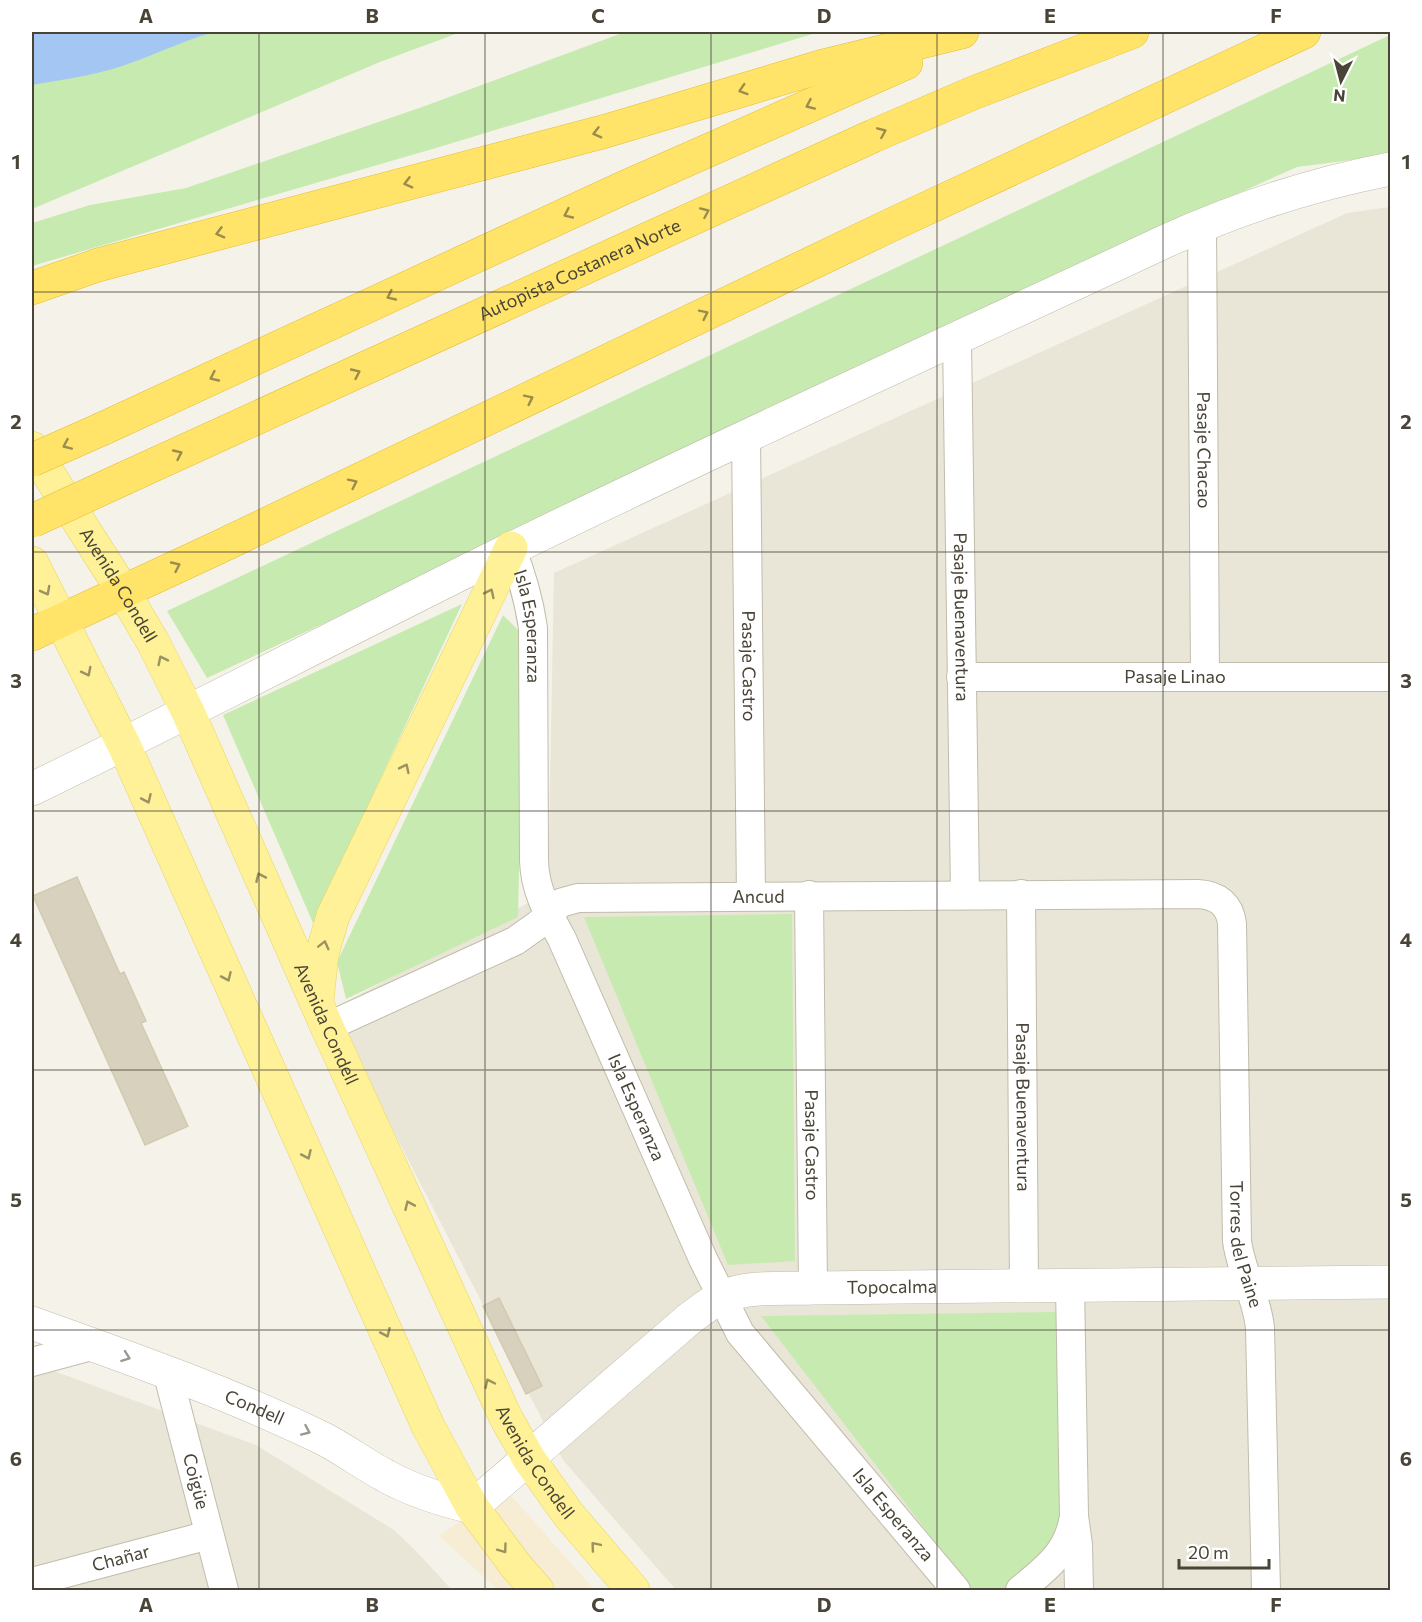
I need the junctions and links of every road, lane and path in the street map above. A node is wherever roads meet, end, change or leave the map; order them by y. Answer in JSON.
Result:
{"nodes":[{"id":1,"x":962,"y":32,"type":"edge"},
{"id":2,"x":980,"y":32,"type":"edge"},
{"id":3,"x":1131,"y":32,"type":"edge"},
{"id":4,"x":1304,"y":32,"type":"edge"},
{"id":5,"x":1390,"y":169,"type":"edge"},
{"id":6,"x":1202,"y":224,"type":"junction"},
{"id":7,"x":32,"y":288,"type":"edge"},
{"id":8,"x":957,"y":339,"type":"junction"},
{"id":9,"x":746,"y":436,"type":"junction"},
{"id":10,"x":32,"y":448,"type":"edge"},
{"id":11,"x":32,"y":460,"type":"edge"},
{"id":12,"x":32,"y":521,"type":"edge"},
{"id":13,"x":511,"y":548,"type":"junction"},
{"id":14,"x":32,"y":563,"type":"edge"},
{"id":15,"x":123,"y":591,"type":"junction"},
{"id":16,"x":61,"y":619,"type":"junction"},
{"id":17,"x":32,"y":634,"type":"edge"},
{"id":18,"x":961,"y":677,"type":"junction"},
{"id":19,"x":1205,"y":677,"type":"junction"},
{"id":20,"x":1390,"y":677,"type":"edge"},
{"id":21,"x":188,"y":712,"type":"junction"},
{"id":22,"x":124,"y":746,"type":"junction"},
{"id":23,"x":32,"y":789,"type":"edge"},
{"id":24,"x":965,"y":894,"type":"junction"},
{"id":25,"x":1021,"y":894,"type":"junction"},
{"id":26,"x":809,"y":895,"type":"junction"},
{"id":27,"x":751,"y":896,"type":"junction"},
{"id":28,"x":1222,"y":902,"type":"joint"},
{"id":29,"x":548,"y":913,"type":"junction"},
{"id":30,"x":322,"y":1015,"type":"junction"},
{"id":31,"x":1390,"y":1282,"type":"edge"},
{"id":32,"x":1249,"y":1284,"type":"junction"},
{"id":33,"x":1024,"y":1285,"type":"junction"},
{"id":34,"x":1070,"y":1285,"type":"junction"},
{"id":35,"x":813,"y":1288,"type":"junction"},
{"id":36,"x":721,"y":1298,"type":"junction"},
{"id":37,"x":32,"y":1323,"type":"edge"},
{"id":38,"x":94,"y":1345,"type":"junction"},
{"id":39,"x":32,"y":1362,"type":"edge"},
{"id":40,"x":167,"y":1371,"type":"junction"},
{"id":41,"x":529,"y":1459,"type":"junction"},
{"id":42,"x":472,"y":1507,"type":"junction"},
{"id":43,"x":1074,"y":1516,"type":"junction"},
{"id":44,"x":209,"y":1535,"type":"junction"},
{"id":45,"x":32,"y":1582,"type":"edge"},
{"id":46,"x":224,"y":1590,"type":"edge"},
{"id":47,"x":537,"y":1590,"type":"edge"},
{"id":48,"x":633,"y":1590,"type":"edge"},
{"id":49,"x":956,"y":1590,"type":"edge"},
{"id":50,"x":1020,"y":1590,"type":"edge"},
{"id":51,"x":1079,"y":1590,"type":"edge"},
{"id":52,"x":1266,"y":1590,"type":"edge"}],
"edges":[{"from":1,"to":7,"type":"highway","one_way":true},
{"from":2,"to":11,"type":"highway","one_way":true,"bridge":true},
{"from":12,"to":3,"type":"highway","name":"Autopista Costanera Norte","one_way":true,"bridge":true},
{"from":15,"to":4,"type":"highway","one_way":true},
{"from":5,"to":6,"type":"street"},
{"from":6,"to":8,"type":"street"},
{"from":6,"to":19,"type":"street","name":"Pasaje Chacao"},
{"from":8,"to":9,"type":"street"},
{"from":8,"to":18,"type":"street","name":"Pasaje Buenaventura"},
{"from":9,"to":13,"type":"street"},
{"from":9,"to":27,"type":"street","name":"Pasaje Castro"},
{"from":10,"to":15,"type":"main road","name":"Avenida Condell"},
{"from":13,"to":21,"type":"street"},
{"from":13,"to":29,"type":"street","name":"Isla Esperanza"},
{"from":30,"to":13,"type":"main road","one_way":true},
{"from":14,"to":16,"type":"main road","one_way":true},
{"from":15,"to":16,"type":"highway"},
{"from":21,"to":15,"type":"main road","name":"Avenida Condell","one_way":true},
{"from":16,"to":17,"type":"highway"},
{"from":16,"to":22,"type":"main road","one_way":true},
{"from":18,"to":19,"type":"street","name":"Pasaje Linao"},
{"from":18,"to":24,"type":"street","name":"Pasaje Buenaventura"},
{"from":19,"to":20,"type":"street","name":"Pasaje Linao"},
{"from":21,"to":22,"type":"street"},
{"from":30,"to":21,"type":"main road","name":"Avenida Condell","one_way":true},
{"from":22,"to":23,"type":"street"},
{"from":22,"to":42,"type":"main road","one_way":true},
{"from":24,"to":25,"type":"street","name":"Ancud"},
{"from":24,"to":26,"type":"street","name":"Ancud"},
{"from":25,"to":28,"type":"street","name":"Ancud"},
{"from":25,"to":33,"type":"street","name":"Pasaje Buenaventura"},
{"from":26,"to":27,"type":"street","name":"Ancud"},
{"from":26,"to":35,"type":"street","name":"Pasaje Castro"},
{"from":27,"to":29,"type":"street","name":"Ancud"},
{"from":28,"to":32,"type":"street","name":"Torres del Paine"},
{"from":29,"to":30,"type":"street","name":"Ancud"},
{"from":29,"to":36,"type":"street","name":"Isla Esperanza"},
{"from":41,"to":30,"type":"main road","name":"Avenida Condell","one_way":true},
{"from":31,"to":32,"type":"street","name":"Topocalma"},
{"from":32,"to":34,"type":"street","name":"Topocalma"},
{"from":32,"to":52,"type":"street","name":"Torres del Paine"},
{"from":33,"to":34,"type":"street","name":"Topocalma"},
{"from":33,"to":35,"type":"street","name":"Topocalma"},
{"from":34,"to":43,"type":"street"},
{"from":35,"to":36,"type":"street","name":"Topocalma"},
{"from":36,"to":41,"type":"street","name":"Topocalma"},
{"from":36,"to":49,"type":"street","name":"Isla Esperanza"},
{"from":37,"to":38,"type":"street","name":"Condell"},
{"from":38,"to":39,"type":"street"},
{"from":38,"to":40,"type":"street","name":"Condell","one_way":true},
{"from":40,"to":42,"type":"street","name":"Condell","one_way":true},
{"from":40,"to":44,"type":"street","name":"Coigüe"},
{"from":41,"to":42,"type":"street","name":"Topocalma"},
{"from":48,"to":41,"type":"main road","name":"Avenida Condell","one_way":true},
{"from":42,"to":47,"type":"main road","one_way":true},
{"from":43,"to":50,"type":"street"},
{"from":43,"to":51,"type":"street"},
{"from":44,"to":45,"type":"street","name":"Chañar"},
{"from":44,"to":46,"type":"street","name":"Coigüe"}]}
